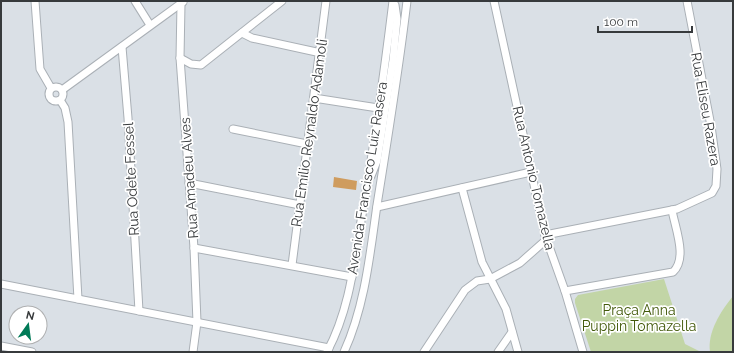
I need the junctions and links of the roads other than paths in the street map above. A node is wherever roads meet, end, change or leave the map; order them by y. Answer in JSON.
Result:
{"nodes":[{"id":1,"x":35,"y":1,"type":"edge"},
{"id":2,"x":135,"y":1,"type":"edge"},
{"id":3,"x":282,"y":1,"type":"edge"},
{"id":4,"x":326,"y":1,"type":"edge"},
{"id":5,"x":394,"y":1,"type":"edge"},
{"id":6,"x":407,"y":1,"type":"edge"},
{"id":7,"x":494,"y":1,"type":"edge"},
{"id":8,"x":686,"y":1,"type":"edge"},
{"id":9,"x":183,"y":3,"type":"edge"},
{"id":10,"x":150,"y":25,"type":"junction"},
{"id":11,"x":242,"y":33,"type":"junction"},
{"id":12,"x":122,"y":47,"type":"junction"},
{"id":13,"x":320,"y":53,"type":"junction"},
{"id":14,"x":180,"y":58,"type":"junction"},
{"id":15,"x":52,"y":88,"type":"junction"},
{"id":16,"x":62,"y":90,"type":"junction"},
{"id":17,"x":314,"y":98,"type":"junction"},
{"id":18,"x":60,"y":100,"type":"junction"},
{"id":19,"x":378,"y":108,"type":"junction"},
{"id":20,"x":232,"y":129,"type":"dead end"},
{"id":21,"x":307,"y":144,"type":"junction"},
{"id":22,"x":531,"y":172,"type":"junction"},
{"id":23,"x":189,"y":183,"type":"junction"},
{"id":24,"x":368,"y":184,"type":"junction"},
{"id":25,"x":462,"y":188,"type":"junction"},
{"id":26,"x":300,"y":205,"type":"junction"},
{"id":27,"x":377,"y":207,"type":"junction"},
{"id":28,"x":672,"y":210,"type":"junction"},
{"id":29,"x":546,"y":237,"type":"junction"},
{"id":30,"x":194,"y":248,"type":"junction"},
{"id":31,"x":292,"y":264,"type":"junction"},
{"id":32,"x":352,"y":277,"type":"junction"},
{"id":33,"x":490,"y":279,"type":"junction"},
{"id":34,"x":1,"y":284,"type":"edge"},
{"id":35,"x":565,"y":290,"type":"junction"},
{"id":36,"x":78,"y":299,"type":"junction"},
{"id":37,"x":139,"y":311,"type":"junction"},
{"id":38,"x":358,"y":314,"type":"junction"},
{"id":39,"x":343,"y":315,"type":"junction"},
{"id":40,"x":197,"y":322,"type":"junction"},
{"id":41,"x":512,"y":332,"type":"junction"},
{"id":42,"x":336,"y":334,"type":"junction"},
{"id":43,"x":348,"y":343,"type":"junction"},
{"id":44,"x":1,"y":346,"type":"edge"},
{"id":45,"x":328,"y":350,"type":"edge"},
{"id":46,"x":28,"y":352,"type":"edge"},
{"id":47,"x":193,"y":352,"type":"edge"},
{"id":48,"x":344,"y":352,"type":"edge"},
{"id":49,"x":424,"y":352,"type":"edge"},
{"id":50,"x":498,"y":352,"type":"edge"},
{"id":51,"x":518,"y":352,"type":"edge"},
{"id":52,"x":583,"y":352,"type":"edge"}],
"edges":[{"from":1,"to":15,"type":"street"},
{"from":2,"to":10,"type":"street"},
{"from":3,"to":11,"type":"street"},
{"from":4,"to":13,"type":"street","name":"Rua Emílio Reynaldo Adamoli"},
{"from":5,"to":19,"type":"street","name":"Avenida Francisco Luiz Rasera"},
{"from":5,"to":24,"type":"street"},
{"from":6,"to":27,"type":"street","name":"Avenida Francisco Luiz Rasera"},
{"from":7,"to":22,"type":"street","name":"Rua Antonio Tomazella"},
{"from":8,"to":28,"type":"street","name":"Rua Eliseu Razera"},
{"from":9,"to":10,"type":"street"},
{"from":9,"to":14,"type":"street","name":"Rua Amadeu Alves"},
{"from":10,"to":12,"type":"street"},
{"from":11,"to":13,"type":"street"},
{"from":11,"to":14,"type":"street"},
{"from":12,"to":16,"type":"street"},
{"from":12,"to":37,"type":"street","name":"Rua Odete Fessel"},
{"from":13,"to":17,"type":"street","name":"Rua Emílio Reynaldo Adamoli"},
{"from":14,"to":23,"type":"street","name":"Rua Amadeu Alves"},
{"from":15,"to":16,"type":"street"},
{"from":15,"to":18,"type":"street"},
{"from":16,"to":18,"type":"street"},
{"from":17,"to":19,"type":"street"},
{"from":17,"to":21,"type":"street","name":"Rua Emílio Reynaldo Adamoli"},
{"from":18,"to":36,"type":"street"},
{"from":19,"to":24,"type":"street","name":"Avenida Francisco Luiz Rasera"},
{"from":20,"to":21,"type":"street"},
{"from":21,"to":26,"type":"street","name":"Rua Emílio Reynaldo Adamoli"},
{"from":22,"to":25,"type":"street"},
{"from":22,"to":29,"type":"street","name":"Rua Antonio Tomazella"},
{"from":23,"to":26,"type":"street"},
{"from":23,"to":30,"type":"street","name":"Rua Amadeu Alves"},
{"from":24,"to":32,"type":"street","name":"Avenida Francisco Luiz Rasera"},
{"from":25,"to":27,"type":"street"},
{"from":25,"to":33,"type":"street"},
{"from":26,"to":31,"type":"street","name":"Rua Emílio Reynaldo Adamoli"},
{"from":27,"to":38,"type":"street","name":"Avenida Francisco Luiz Rasera"},
{"from":28,"to":29,"type":"street"},
{"from":28,"to":35,"type":"street"},
{"from":29,"to":33,"type":"street"},
{"from":29,"to":35,"type":"street","name":"Rua Antonio Tomazella"},
{"from":30,"to":31,"type":"street"},
{"from":30,"to":40,"type":"street","name":"Rua Amadeu Alves"},
{"from":31,"to":32,"type":"street"},
{"from":32,"to":39,"type":"street","name":"Avenida Francisco Luiz Rasera"},
{"from":33,"to":41,"type":"street"},
{"from":33,"to":49,"type":"street"},
{"from":34,"to":36,"type":"street"},
{"from":35,"to":52,"type":"street","name":"Rua Antonio Tomazella"},
{"from":36,"to":37,"type":"street"},
{"from":37,"to":40,"type":"street"},
{"from":38,"to":39,"type":"street"},
{"from":38,"to":43,"type":"street","name":"Avenida Francisco Luiz Rasera"},
{"from":39,"to":42,"type":"street","name":"Avenida Francisco Luiz Rasera"},
{"from":40,"to":45,"type":"street"},
{"from":40,"to":47,"type":"street","name":"Rua Amadeu Alves"},
{"from":41,"to":50,"type":"street"},
{"from":41,"to":51,"type":"street"},
{"from":42,"to":43,"type":"street"},
{"from":42,"to":45,"type":"street","name":"Avenida Francisco Luiz Rasera"},
{"from":43,"to":48,"type":"street","name":"Avenida Francisco Luiz Rasera"},
{"from":44,"to":46,"type":"street"}]}
